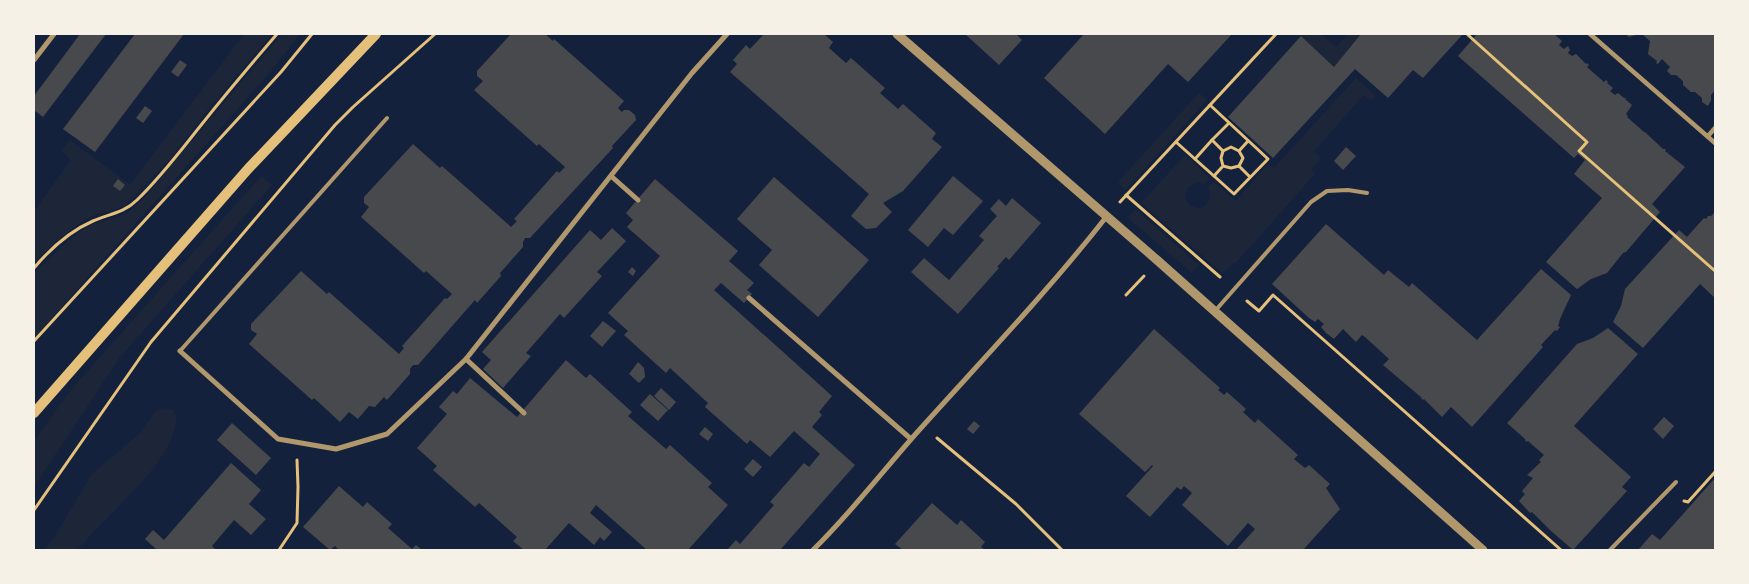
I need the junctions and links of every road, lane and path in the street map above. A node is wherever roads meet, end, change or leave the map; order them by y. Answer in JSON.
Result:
{"nodes":[{"id":1,"x":54,"y":34,"type":"edge"},
{"id":2,"x":277,"y":34,"type":"edge"},
{"id":3,"x":312,"y":34,"type":"edge"},
{"id":4,"x":376,"y":34,"type":"edge"},
{"id":5,"x":435,"y":34,"type":"edge"},
{"id":6,"x":727,"y":34,"type":"edge"},
{"id":7,"x":897,"y":34,"type":"edge"},
{"id":8,"x":1276,"y":34,"type":"edge"},
{"id":9,"x":1470,"y":34,"type":"edge"},
{"id":10,"x":1590,"y":34,"type":"edge"},
{"id":11,"x":34,"y":60,"type":"edge"},
{"id":12,"x":1210,"y":105,"type":"junction"},
{"id":13,"x":387,"y":118,"type":"dead end"},
{"id":14,"x":1229,"y":123,"type":"junction"},
{"id":15,"x":1715,"y":128,"type":"edge"},
{"id":16,"x":1708,"y":136,"type":"junction"},
{"id":17,"x":1212,"y":140,"type":"junction"},
{"id":18,"x":1248,"y":141,"type":"junction"},
{"id":19,"x":1176,"y":142,"type":"junction"},
{"id":20,"x":1715,"y":143,"type":"edge"},
{"id":21,"x":1224,"y":151,"type":"junction"},
{"id":22,"x":1239,"y":151,"type":"junction"},
{"id":23,"x":1195,"y":159,"type":"junction"},
{"id":24,"x":1223,"y":166,"type":"junction"},
{"id":25,"x":1239,"y":166,"type":"junction"},
{"id":26,"x":611,"y":176,"type":"junction"},
{"id":27,"x":1214,"y":176,"type":"junction"},
{"id":28,"x":1250,"y":177,"type":"junction"},
{"id":29,"x":1367,"y":193,"type":"dead end"},
{"id":30,"x":1126,"y":195,"type":"junction"},
{"id":31,"x":638,"y":200,"type":"dead end"},
{"id":32,"x":1106,"y":216,"type":"junction"},
{"id":33,"x":1157,"y":260,"type":"junction"},
{"id":34,"x":34,"y":268,"type":"edge"},
{"id":35,"x":1715,"y":271,"type":"edge"},
{"id":36,"x":1234,"y":289,"type":"junction"},
{"id":37,"x":1126,"y":295,"type":"dead end"},
{"id":38,"x":750,"y":298,"type":"dead end"},
{"id":39,"x":1214,"y":311,"type":"junction"},
{"id":40,"x":34,"y":342,"type":"edge"},
{"id":41,"x":180,"y":351,"type":"joint"},
{"id":42,"x":466,"y":359,"type":"junction"},
{"id":43,"x":34,"y":413,"type":"edge"},
{"id":44,"x":524,"y":413,"type":"dead end"},
{"id":45,"x":923,"y":426,"type":"junction"},
{"id":46,"x":911,"y":439,"type":"junction"},
{"id":47,"x":297,"y":442,"type":"junction"},
{"id":48,"x":1715,"y":472,"type":"edge"},
{"id":49,"x":1676,"y":482,"type":"dead end"},
{"id":50,"x":1688,"y":502,"type":"dead end"},
{"id":51,"x":34,"y":510,"type":"edge"},
{"id":52,"x":280,"y":550,"type":"edge"},
{"id":53,"x":813,"y":550,"type":"edge"},
{"id":54,"x":1062,"y":550,"type":"edge"},
{"id":55,"x":1483,"y":550,"type":"edge"},
{"id":56,"x":1561,"y":550,"type":"edge"},
{"id":57,"x":1610,"y":550,"type":"edge"}],
"edges":[{"from":1,"to":11,"type":"street"},
{"from":2,"to":34,"type":"path"},
{"from":3,"to":40,"type":"path"},
{"from":4,"to":43,"type":"main road"},
{"from":5,"to":51,"type":"path"},
{"from":6,"to":26,"type":"street"},
{"from":7,"to":32,"type":"street"},
{"from":8,"to":12,"type":"path"},
{"from":9,"to":35,"type":"path"},
{"from":10,"to":16,"type":"street"},
{"from":12,"to":14,"type":"path"},
{"from":12,"to":19,"type":"path"},
{"from":13,"to":41,"type":"lane"},
{"from":14,"to":17,"type":"path"},
{"from":14,"to":18,"type":"path"},
{"from":15,"to":16,"type":"street"},
{"from":16,"to":20,"type":"street"},
{"from":17,"to":21,"type":"path"},
{"from":17,"to":23,"type":"path"},
{"from":18,"to":22,"type":"path"},
{"from":18,"to":28,"type":"path"},
{"from":19,"to":23,"type":"path"},
{"from":19,"to":30,"type":"path"},
{"from":21,"to":22,"type":"path"},
{"from":21,"to":24,"type":"path"},
{"from":22,"to":25,"type":"path"},
{"from":23,"to":27,"type":"path"},
{"from":24,"to":25,"type":"path"},
{"from":24,"to":27,"type":"path"},
{"from":25,"to":28,"type":"path"},
{"from":26,"to":31,"type":"street"},
{"from":26,"to":42,"type":"street"},
{"from":27,"to":28,"type":"path"},
{"from":29,"to":36,"type":"lane"},
{"from":30,"to":32,"type":"path"},
{"from":30,"to":36,"type":"path"},
{"from":32,"to":33,"type":"street"},
{"from":32,"to":45,"type":"street"},
{"from":33,"to":37,"type":"path"},
{"from":33,"to":39,"type":"street"},
{"from":36,"to":39,"type":"lane"},
{"from":36,"to":56,"type":"path"},
{"from":38,"to":46,"type":"street"},
{"from":39,"to":55,"type":"street"},
{"from":41,"to":47,"type":"street"},
{"from":42,"to":44,"type":"street"},
{"from":42,"to":47,"type":"street"},
{"from":45,"to":46,"type":"street"},
{"from":45,"to":54,"type":"path"},
{"from":46,"to":53,"type":"street"},
{"from":47,"to":52,"type":"path"},
{"from":48,"to":50,"type":"path"},
{"from":49,"to":57,"type":"lane"}]}
